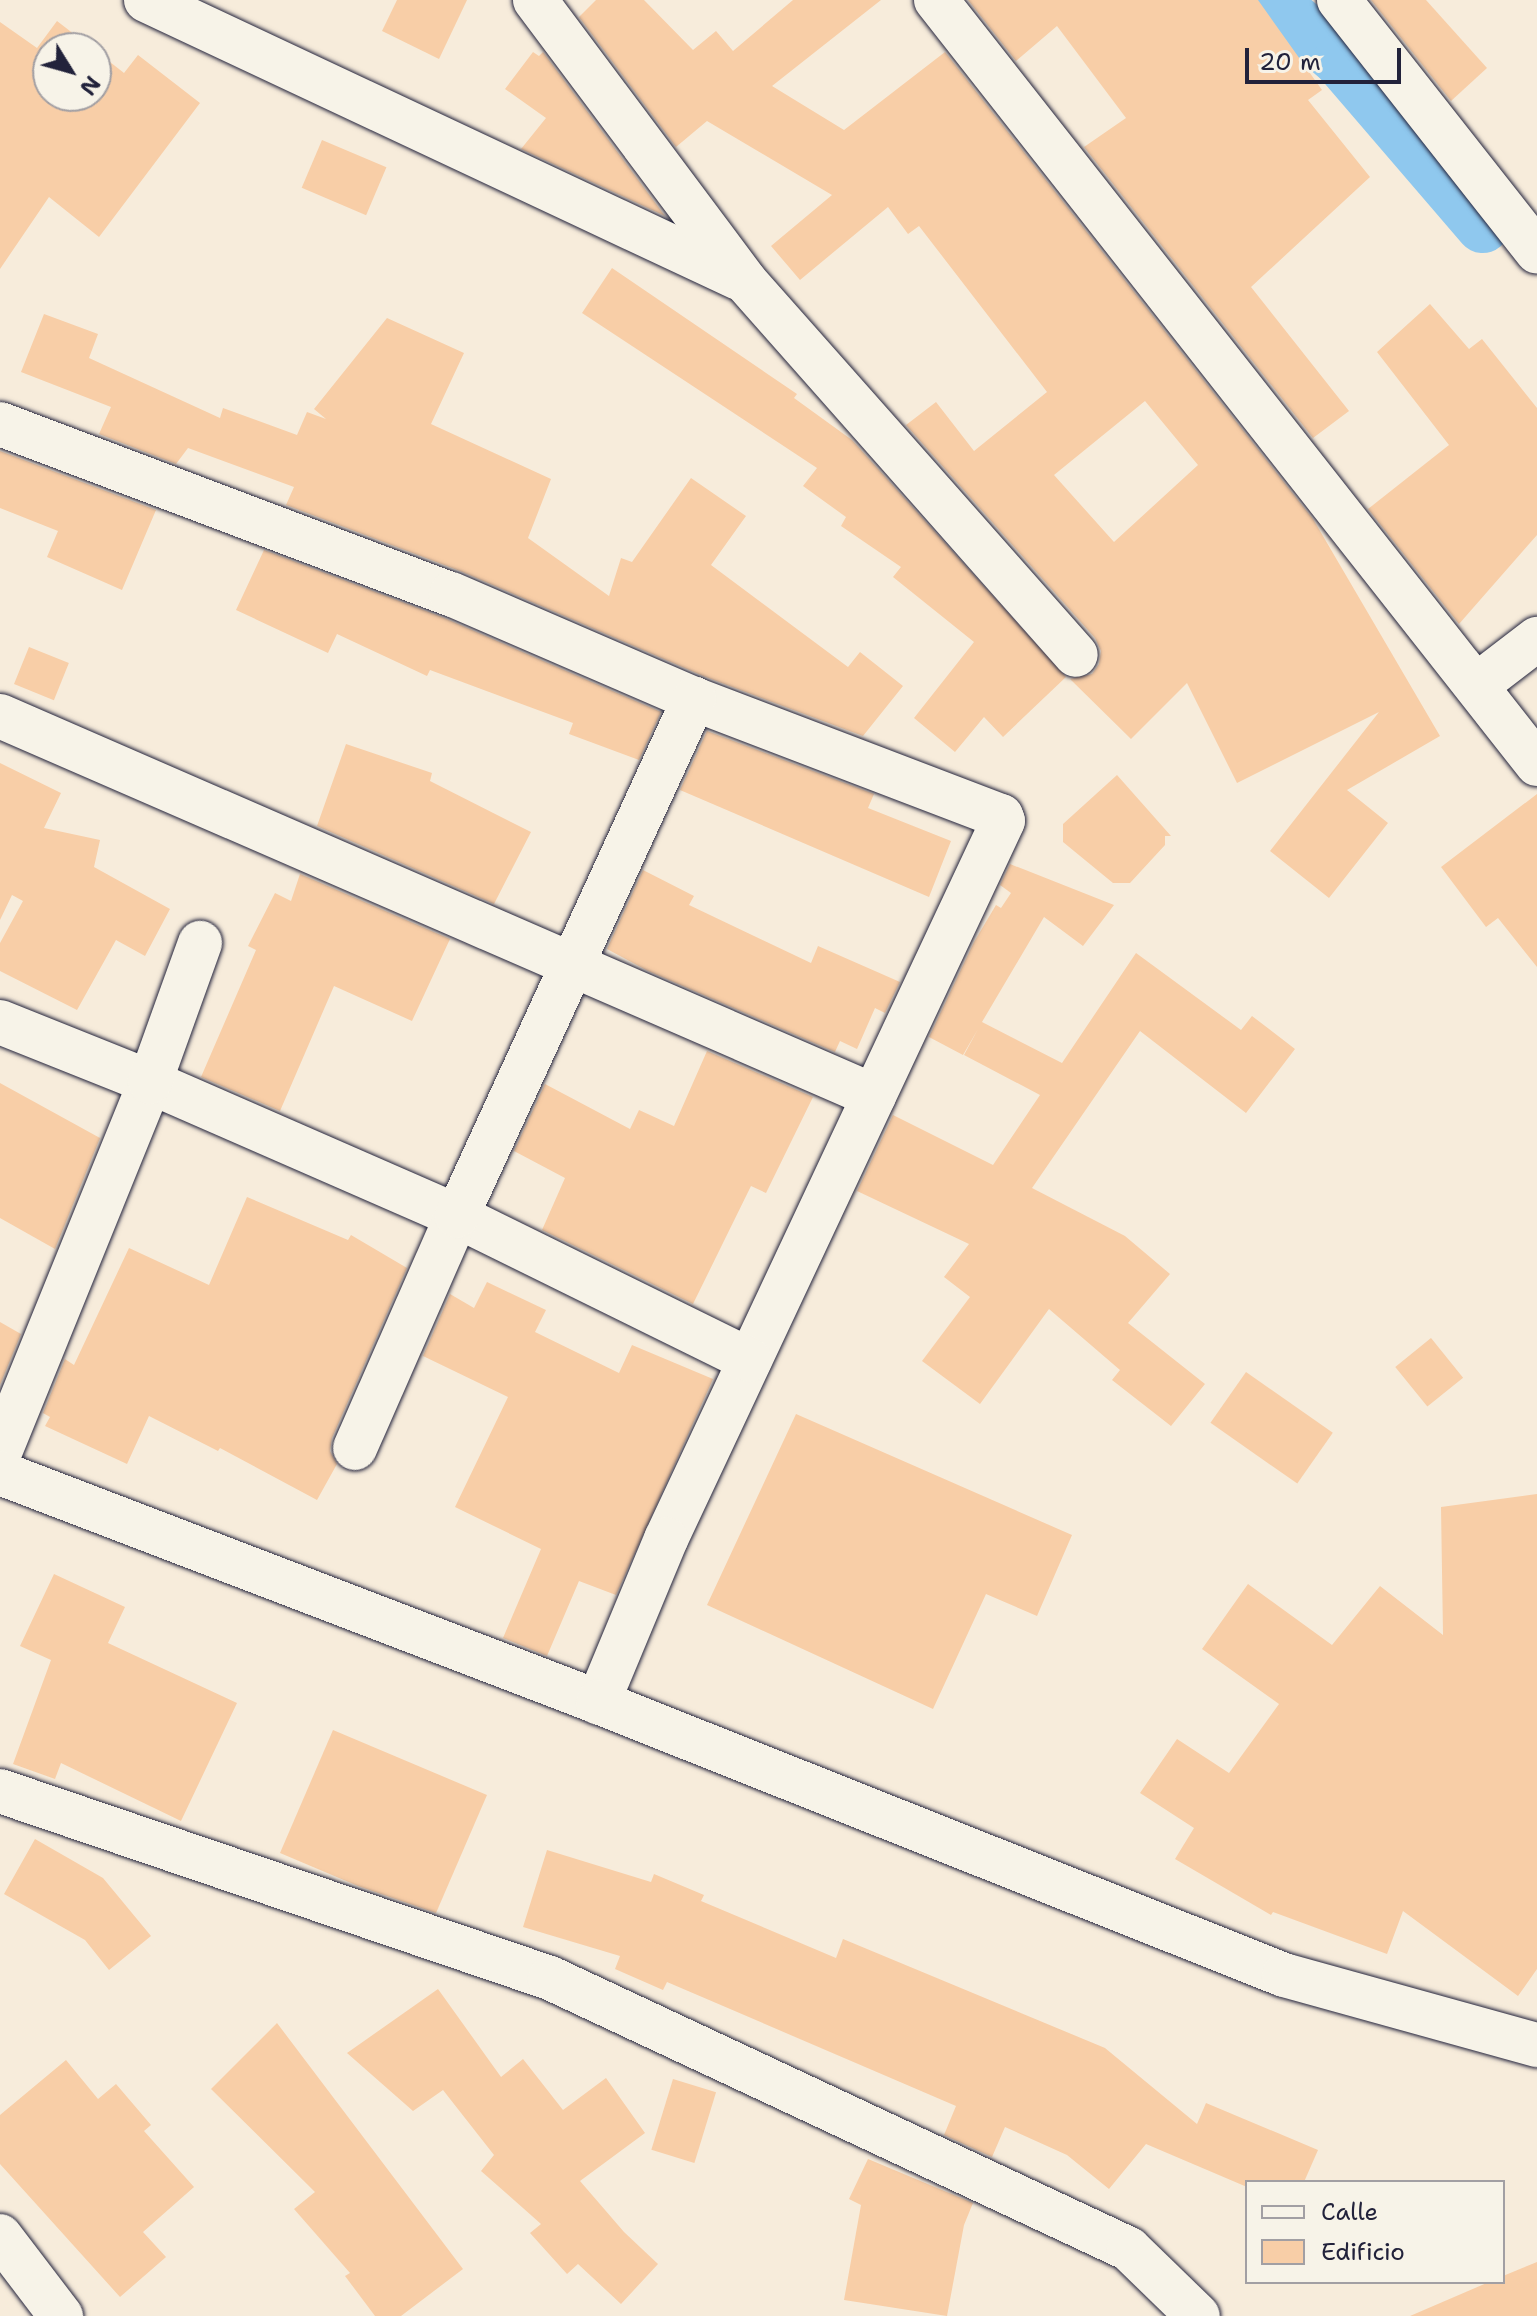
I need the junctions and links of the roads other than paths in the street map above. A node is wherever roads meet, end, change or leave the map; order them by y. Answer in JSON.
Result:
{"nodes":[{"id":1,"x":146,"y":0,"type":"edge"},
{"id":2,"x":535,"y":0,"type":"edge"},
{"id":3,"x":936,"y":0,"type":"edge"},
{"id":4,"x":1339,"y":0,"type":"edge"},
{"id":5,"x":1537,"y":252,"type":"edge"},
{"id":6,"x":745,"y":281,"type":"junction"},
{"id":7,"x":0,"y":424,"type":"edge"},
{"id":8,"x":1537,"y":639,"type":"edge"},
{"id":9,"x":1076,"y":655,"type":"dead end"},
{"id":10,"x":1477,"y":685,"type":"junction"},
{"id":11,"x":694,"y":699,"type":"junction"},
{"id":12,"x":0,"y":716,"type":"edge"},
{"id":13,"x":1537,"y":764,"type":"edge"},
{"id":14,"x":200,"y":943,"type":"dead end"},
{"id":15,"x":572,"y":965,"type":"junction"},
{"id":16,"x":0,"y":1022,"type":"edge"},
{"id":17,"x":150,"y":1082,"type":"junction"},
{"id":18,"x":874,"y":1096,"type":"junction"},
{"id":19,"x":457,"y":1216,"type":"junction"},
{"id":20,"x":750,"y":1360,"type":"junction"},
{"id":21,"x":355,"y":1448,"type":"dead end"},
{"id":22,"x":0,"y":1452,"type":"edge"},
{"id":23,"x":0,"y":1473,"type":"edge"},
{"id":24,"x":598,"y":1702,"type":"junction"},
{"id":25,"x":0,"y":1791,"type":"edge"},
{"id":26,"x":1537,"y":2045,"type":"edge"},
{"id":27,"x":0,"y":2236,"type":"edge"},
{"id":28,"x":61,"y":2316,"type":"edge"},
{"id":29,"x":1198,"y":2316,"type":"edge"}],
"edges":[{"from":1,"to":6,"type":"street"},
{"from":2,"to":6,"type":"street"},
{"from":3,"to":10,"type":"street"},
{"from":4,"to":5,"type":"street"},
{"from":6,"to":9,"type":"street"},
{"from":7,"to":11,"type":"street"},
{"from":8,"to":10,"type":"street"},
{"from":10,"to":13,"type":"street"},
{"from":11,"to":15,"type":"street"},
{"from":11,"to":18,"type":"street"},
{"from":12,"to":15,"type":"street"},
{"from":14,"to":17,"type":"street"},
{"from":15,"to":18,"type":"street"},
{"from":15,"to":19,"type":"street"},
{"from":16,"to":17,"type":"street"},
{"from":17,"to":19,"type":"street"},
{"from":17,"to":22,"type":"street"},
{"from":18,"to":20,"type":"street"},
{"from":19,"to":20,"type":"street"},
{"from":19,"to":21,"type":"street"},
{"from":20,"to":24,"type":"street"},
{"from":23,"to":24,"type":"street"},
{"from":24,"to":26,"type":"street"},
{"from":25,"to":29,"type":"street"},
{"from":27,"to":28,"type":"street"}]}
